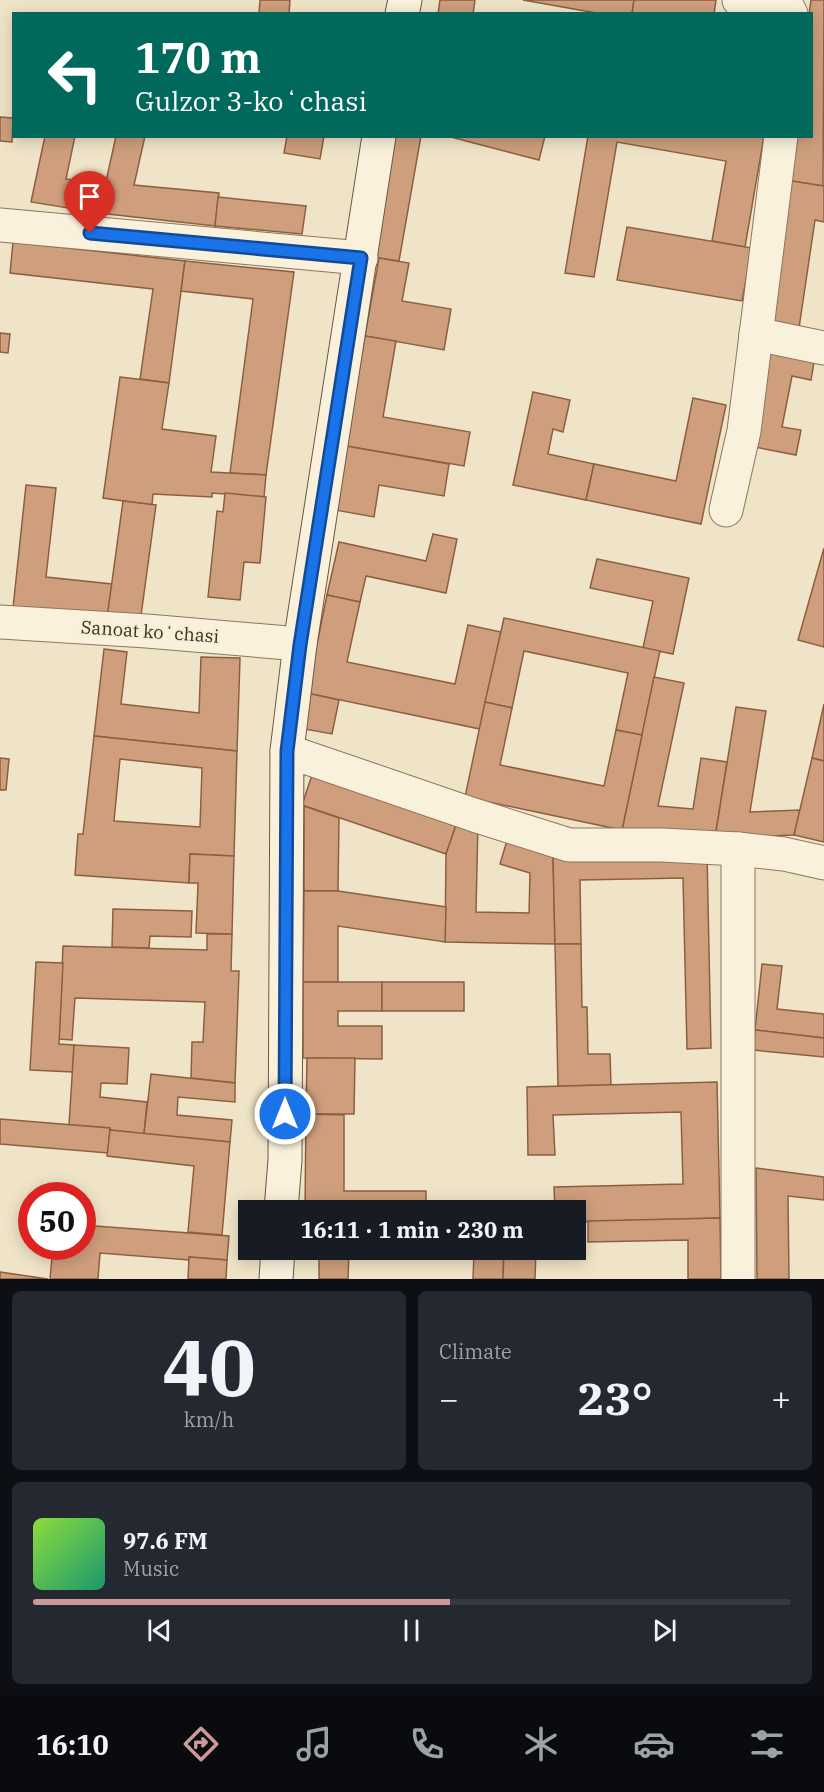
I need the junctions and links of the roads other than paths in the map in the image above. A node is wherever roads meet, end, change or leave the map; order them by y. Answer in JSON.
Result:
{"nodes":[{"id":1,"x":739,"y":0,"type":"edge"},
{"id":2,"x":790,"y":12,"type":"edge"},
{"id":3,"x":379,"y":138,"type":"edge"},
{"id":4,"x":781,"y":138,"type":"edge"},
{"id":5,"x":0,"y":225,"type":"edge"},
{"id":6,"x":361,"y":258,"type":"junction"},
{"id":7,"x":756,"y":334,"type":"junction"},
{"id":8,"x":824,"y":348,"type":"edge"},
{"id":9,"x":726,"y":510,"type":"dead end"},
{"id":10,"x":0,"y":622,"type":"edge"},
{"id":11,"x":300,"y":645,"type":"junction"},
{"id":12,"x":287,"y":751,"type":"junction"},
{"id":13,"x":738,"y":849,"type":"junction"},
{"id":14,"x":824,"y":863,"type":"edge"},
{"id":15,"x":282,"y":1200,"type":"edge"},
{"id":16,"x":277,"y":1260,"type":"edge"},
{"id":17,"x":276,"y":1279,"type":"edge"},
{"id":18,"x":738,"y":1279,"type":"edge"}],
"edges":[{"from":1,"to":2,"type":"street"},
{"from":3,"to":6,"type":"street"},
{"from":4,"to":7,"type":"street"},
{"from":5,"to":6,"type":"street"},
{"from":6,"to":11,"type":"street"},
{"from":7,"to":8,"type":"street"},
{"from":7,"to":9,"type":"street"},
{"from":10,"to":11,"type":"street","name":"Sanoat koʻchasi"},
{"from":11,"to":12,"type":"street"},
{"from":12,"to":13,"type":"street"},
{"from":12,"to":15,"type":"street"},
{"from":13,"to":14,"type":"street"},
{"from":13,"to":18,"type":"street"},
{"from":16,"to":17,"type":"street"}]}
